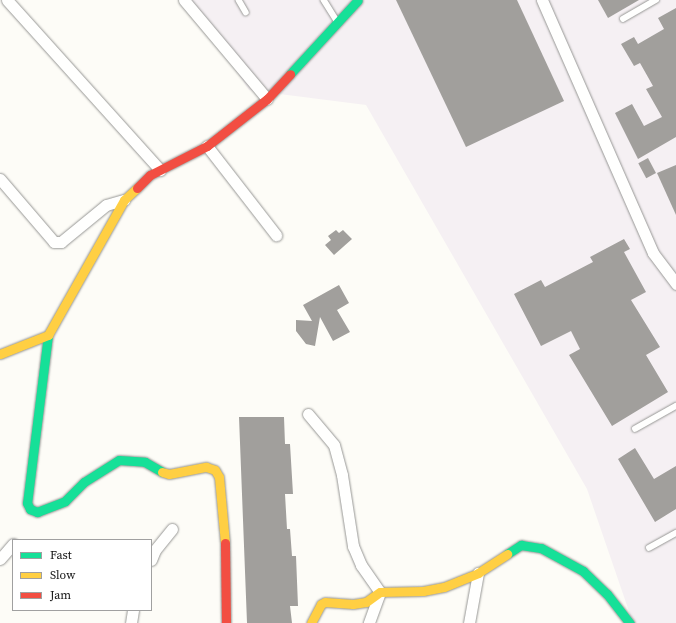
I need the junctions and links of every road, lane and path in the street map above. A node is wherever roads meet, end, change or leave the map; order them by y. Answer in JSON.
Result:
{"nodes":[{"id":1,"x":7,"y":0,"type":"edge"},
{"id":2,"x":184,"y":0,"type":"edge"},
{"id":3,"x":239,"y":0,"type":"edge"},
{"id":4,"x":324,"y":0,"type":"edge"},
{"id":5,"x":358,"y":0,"type":"edge"},
{"id":6,"x":542,"y":0,"type":"edge"},
{"id":7,"x":656,"y":0,"type":"edge"},
{"id":8,"x":246,"y":12,"type":"dead end"},
{"id":9,"x":623,"y":19,"type":"dead end"},
{"id":10,"x":337,"y":22,"type":"junction"},
{"id":11,"x":267,"y":99,"type":"junction"},
{"id":12,"x":207,"y":146,"type":"junction"},
{"id":13,"x":160,"y":170,"type":"junction"},
{"id":14,"x":0,"y":179,"type":"edge"},
{"id":15,"x":124,"y":200,"type":"junction"},
{"id":16,"x":276,"y":235,"type":"dead end"},
{"id":17,"x":676,"y":284,"type":"edge"},
{"id":18,"x":48,"y":335,"type":"junction"},
{"id":19,"x":0,"y":354,"type":"edge"},
{"id":20,"x":676,"y":406,"type":"edge"},
{"id":21,"x":308,"y":414,"type":"dead end"},
{"id":22,"x":635,"y":429,"type":"dead end"},
{"id":23,"x":172,"y":529,"type":"dead end"},
{"id":24,"x":676,"y":533,"type":"edge"},
{"id":25,"x":12,"y":543,"type":"edge"},
{"id":26,"x":0,"y":544,"type":"edge"},
{"id":27,"x":12,"y":544,"type":"edge"},
{"id":28,"x":649,"y":548,"type":"dead end"},
{"id":29,"x":152,"y":558,"type":"edge"},
{"id":30,"x":0,"y":559,"type":"edge"},
{"id":31,"x":478,"y":574,"type":"junction"},
{"id":32,"x":380,"y":592,"type":"junction"},
{"id":33,"x":133,"y":611,"type":"edge"},
{"id":34,"x":131,"y":623,"type":"edge"},
{"id":35,"x":226,"y":623,"type":"edge"},
{"id":36,"x":311,"y":623,"type":"edge"},
{"id":37,"x":369,"y":623,"type":"edge"},
{"id":38,"x":469,"y":623,"type":"edge"},
{"id":39,"x":630,"y":623,"type":"edge"}],
"edges":[{"from":1,"to":13,"type":"street"},
{"from":2,"to":11,"type":"street"},
{"from":3,"to":8,"type":"lane"},
{"from":4,"to":10,"type":"lane"},
{"from":5,"to":10,"type":"street"},
{"from":6,"to":17,"type":"street"},
{"from":7,"to":9,"type":"lane"},
{"from":10,"to":11,"type":"street"},
{"from":11,"to":12,"type":"street"},
{"from":12,"to":13,"type":"street"},
{"from":12,"to":16,"type":"street"},
{"from":13,"to":15,"type":"street"},
{"from":14,"to":15,"type":"street"},
{"from":15,"to":18,"type":"street"},
{"from":18,"to":19,"type":"street"},
{"from":18,"to":35,"type":"street"},
{"from":20,"to":22,"type":"lane"},
{"from":21,"to":32,"type":"street"},
{"from":23,"to":29,"type":"street"},
{"from":24,"to":28,"type":"lane"},
{"from":25,"to":26,"type":"street"},
{"from":27,"to":30,"type":"street"},
{"from":31,"to":32,"type":"street"},
{"from":31,"to":38,"type":"street"},
{"from":31,"to":39,"type":"street"},
{"from":32,"to":36,"type":"street"},
{"from":32,"to":37,"type":"street"},
{"from":33,"to":34,"type":"street"}]}
